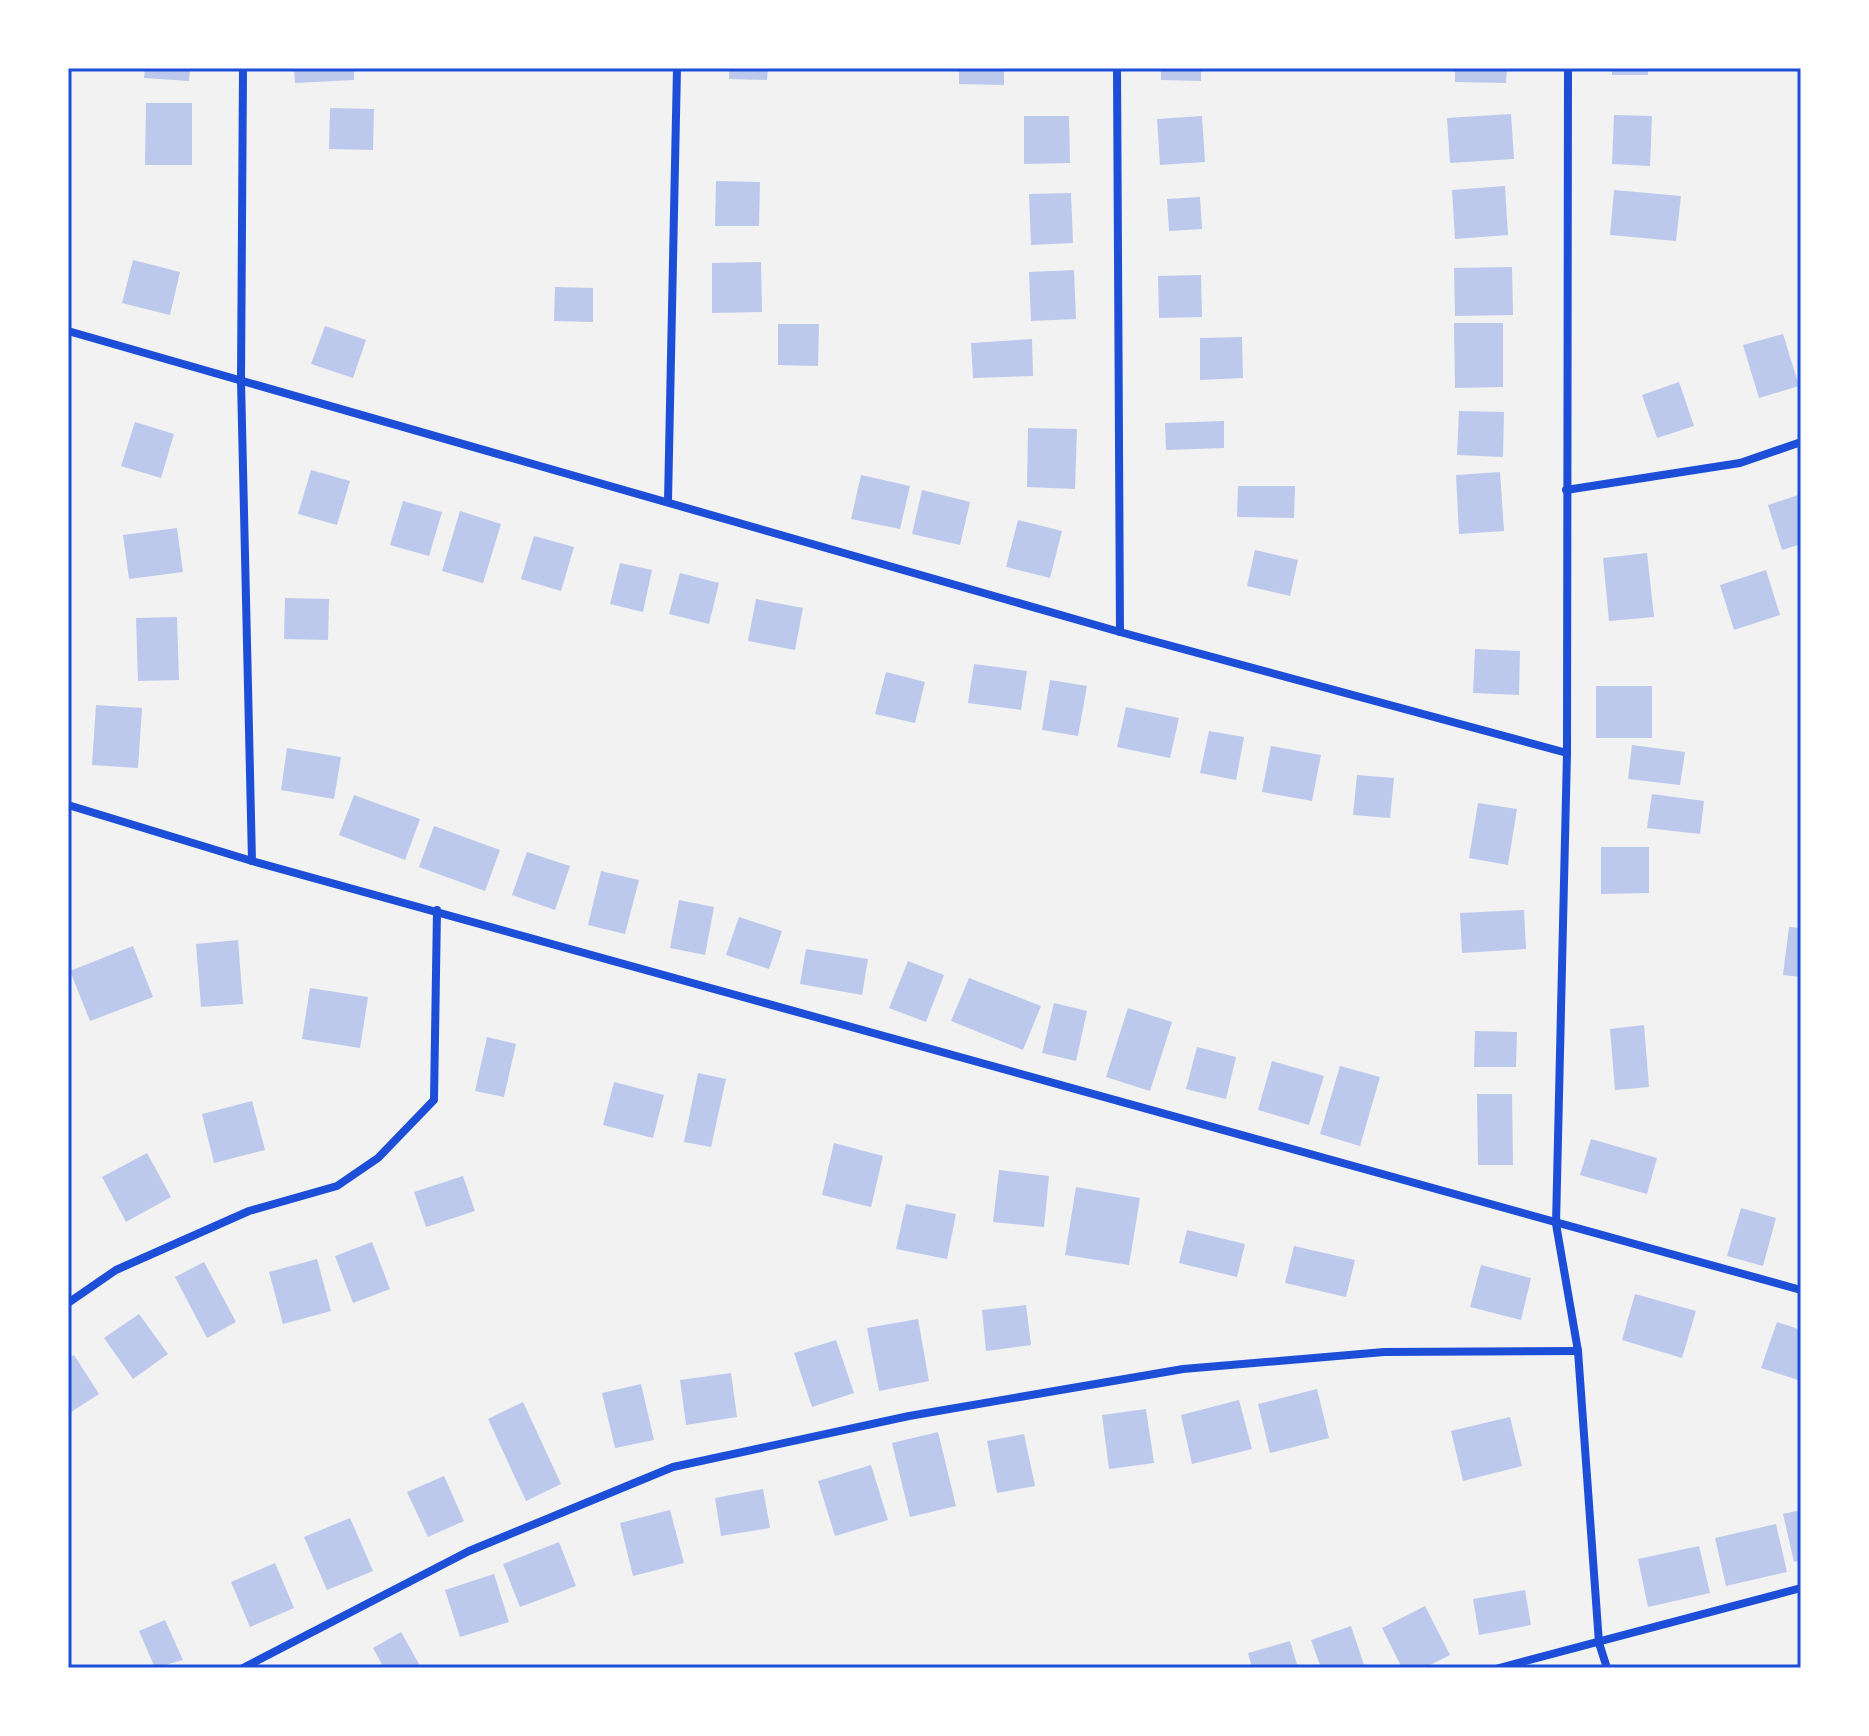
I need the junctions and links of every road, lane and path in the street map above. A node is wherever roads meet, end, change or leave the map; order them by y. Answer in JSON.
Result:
{"nodes":[{"id":1,"x":243,"y":68,"type":"edge"},
{"id":2,"x":677,"y":68,"type":"edge"},
{"id":3,"x":1117,"y":68,"type":"edge"},
{"id":4,"x":1568,"y":68,"type":"edge"},
{"id":5,"x":68,"y":331,"type":"edge"},
{"id":6,"x":241,"y":381,"type":"junction"},
{"id":7,"x":1801,"y":442,"type":"edge"},
{"id":8,"x":1566,"y":490,"type":"junction"},
{"id":9,"x":668,"y":501,"type":"junction"},
{"id":10,"x":1120,"y":632,"type":"junction"},
{"id":11,"x":1567,"y":753,"type":"junction"},
{"id":12,"x":68,"y":805,"type":"edge"},
{"id":13,"x":252,"y":861,"type":"junction"},
{"id":14,"x":437,"y":910,"type":"junction"},
{"id":15,"x":1556,"y":1224,"type":"junction"},
{"id":16,"x":1801,"y":1290,"type":"edge"},
{"id":17,"x":68,"y":1303,"type":"edge"},
{"id":18,"x":1578,"y":1351,"type":"junction"},
{"id":19,"x":1801,"y":1588,"type":"edge"},
{"id":20,"x":1599,"y":1643,"type":"junction"},
{"id":21,"x":243,"y":1668,"type":"edge"},
{"id":22,"x":1499,"y":1668,"type":"edge"},
{"id":23,"x":1607,"y":1668,"type":"edge"}],
"edges":[{"from":1,"to":6,"type":"street"},
{"from":2,"to":9,"type":"street"},
{"from":3,"to":10,"type":"street"},
{"from":4,"to":8,"type":"street"},
{"from":5,"to":6,"type":"street"},
{"from":6,"to":9,"type":"street"},
{"from":6,"to":13,"type":"street"},
{"from":7,"to":8,"type":"street"},
{"from":8,"to":11,"type":"street"},
{"from":9,"to":10,"type":"street"},
{"from":10,"to":11,"type":"street"},
{"from":11,"to":15,"type":"street"},
{"from":12,"to":13,"type":"street"},
{"from":13,"to":14,"type":"street"},
{"from":14,"to":15,"type":"street"},
{"from":14,"to":17,"type":"street"},
{"from":15,"to":16,"type":"street"},
{"from":15,"to":18,"type":"street"},
{"from":18,"to":20,"type":"street"},
{"from":18,"to":21,"type":"street"},
{"from":19,"to":20,"type":"street"},
{"from":20,"to":22,"type":"street"},
{"from":20,"to":23,"type":"street"}]}
